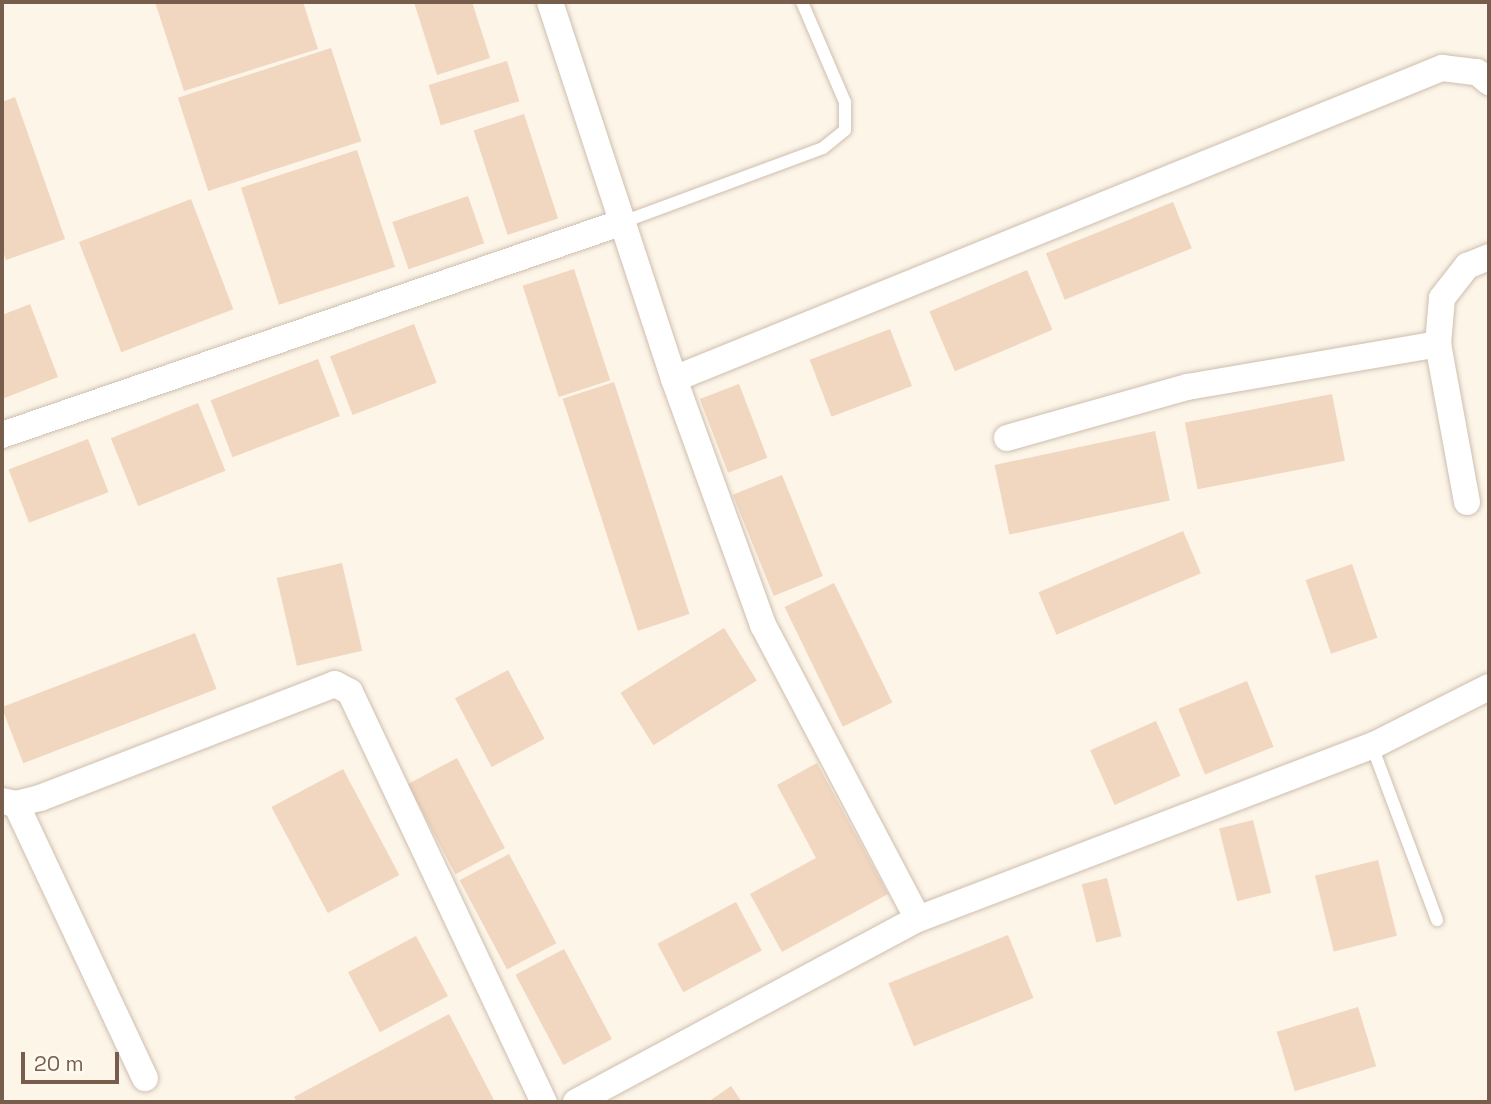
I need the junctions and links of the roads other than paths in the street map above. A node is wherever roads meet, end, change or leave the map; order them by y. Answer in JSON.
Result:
{"nodes":[{"id":1,"x":550,"y":2,"type":"edge"},
{"id":2,"x":802,"y":2,"type":"edge"},
{"id":3,"x":1489,"y":82,"type":"edge"},
{"id":4,"x":622,"y":222,"type":"junction"},
{"id":5,"x":1489,"y":257,"type":"edge"},
{"id":6,"x":1438,"y":344,"type":"junction"},
{"id":7,"x":674,"y":379,"type":"junction"},
{"id":8,"x":2,"y":435,"type":"edge"},
{"id":9,"x":1007,"y":438,"type":"dead end"},
{"id":10,"x":1466,"y":502,"type":"dead end"},
{"id":11,"x":1489,"y":687,"type":"edge"},
{"id":12,"x":1372,"y":746,"type":"junction"},
{"id":13,"x":9,"y":803,"type":"edge"},
{"id":14,"x":918,"y":919,"type":"junction"},
{"id":15,"x":1437,"y":920,"type":"dead end"},
{"id":16,"x":145,"y":1078,"type":"dead end"},
{"id":17,"x":544,"y":1102,"type":"edge"},
{"id":18,"x":576,"y":1102,"type":"edge"}],
"edges":[{"from":1,"to":4,"type":"street"},
{"from":2,"to":4,"type":"lane"},
{"from":3,"to":7,"type":"street"},
{"from":4,"to":7,"type":"street"},
{"from":4,"to":8,"type":"street"},
{"from":5,"to":6,"type":"street"},
{"from":6,"to":9,"type":"street"},
{"from":6,"to":10,"type":"street"},
{"from":7,"to":14,"type":"street"},
{"from":11,"to":12,"type":"street"},
{"from":12,"to":14,"type":"street"},
{"from":12,"to":15,"type":"lane"},
{"from":13,"to":16,"type":"street"},
{"from":13,"to":17,"type":"street"},
{"from":14,"to":18,"type":"street"}]}
